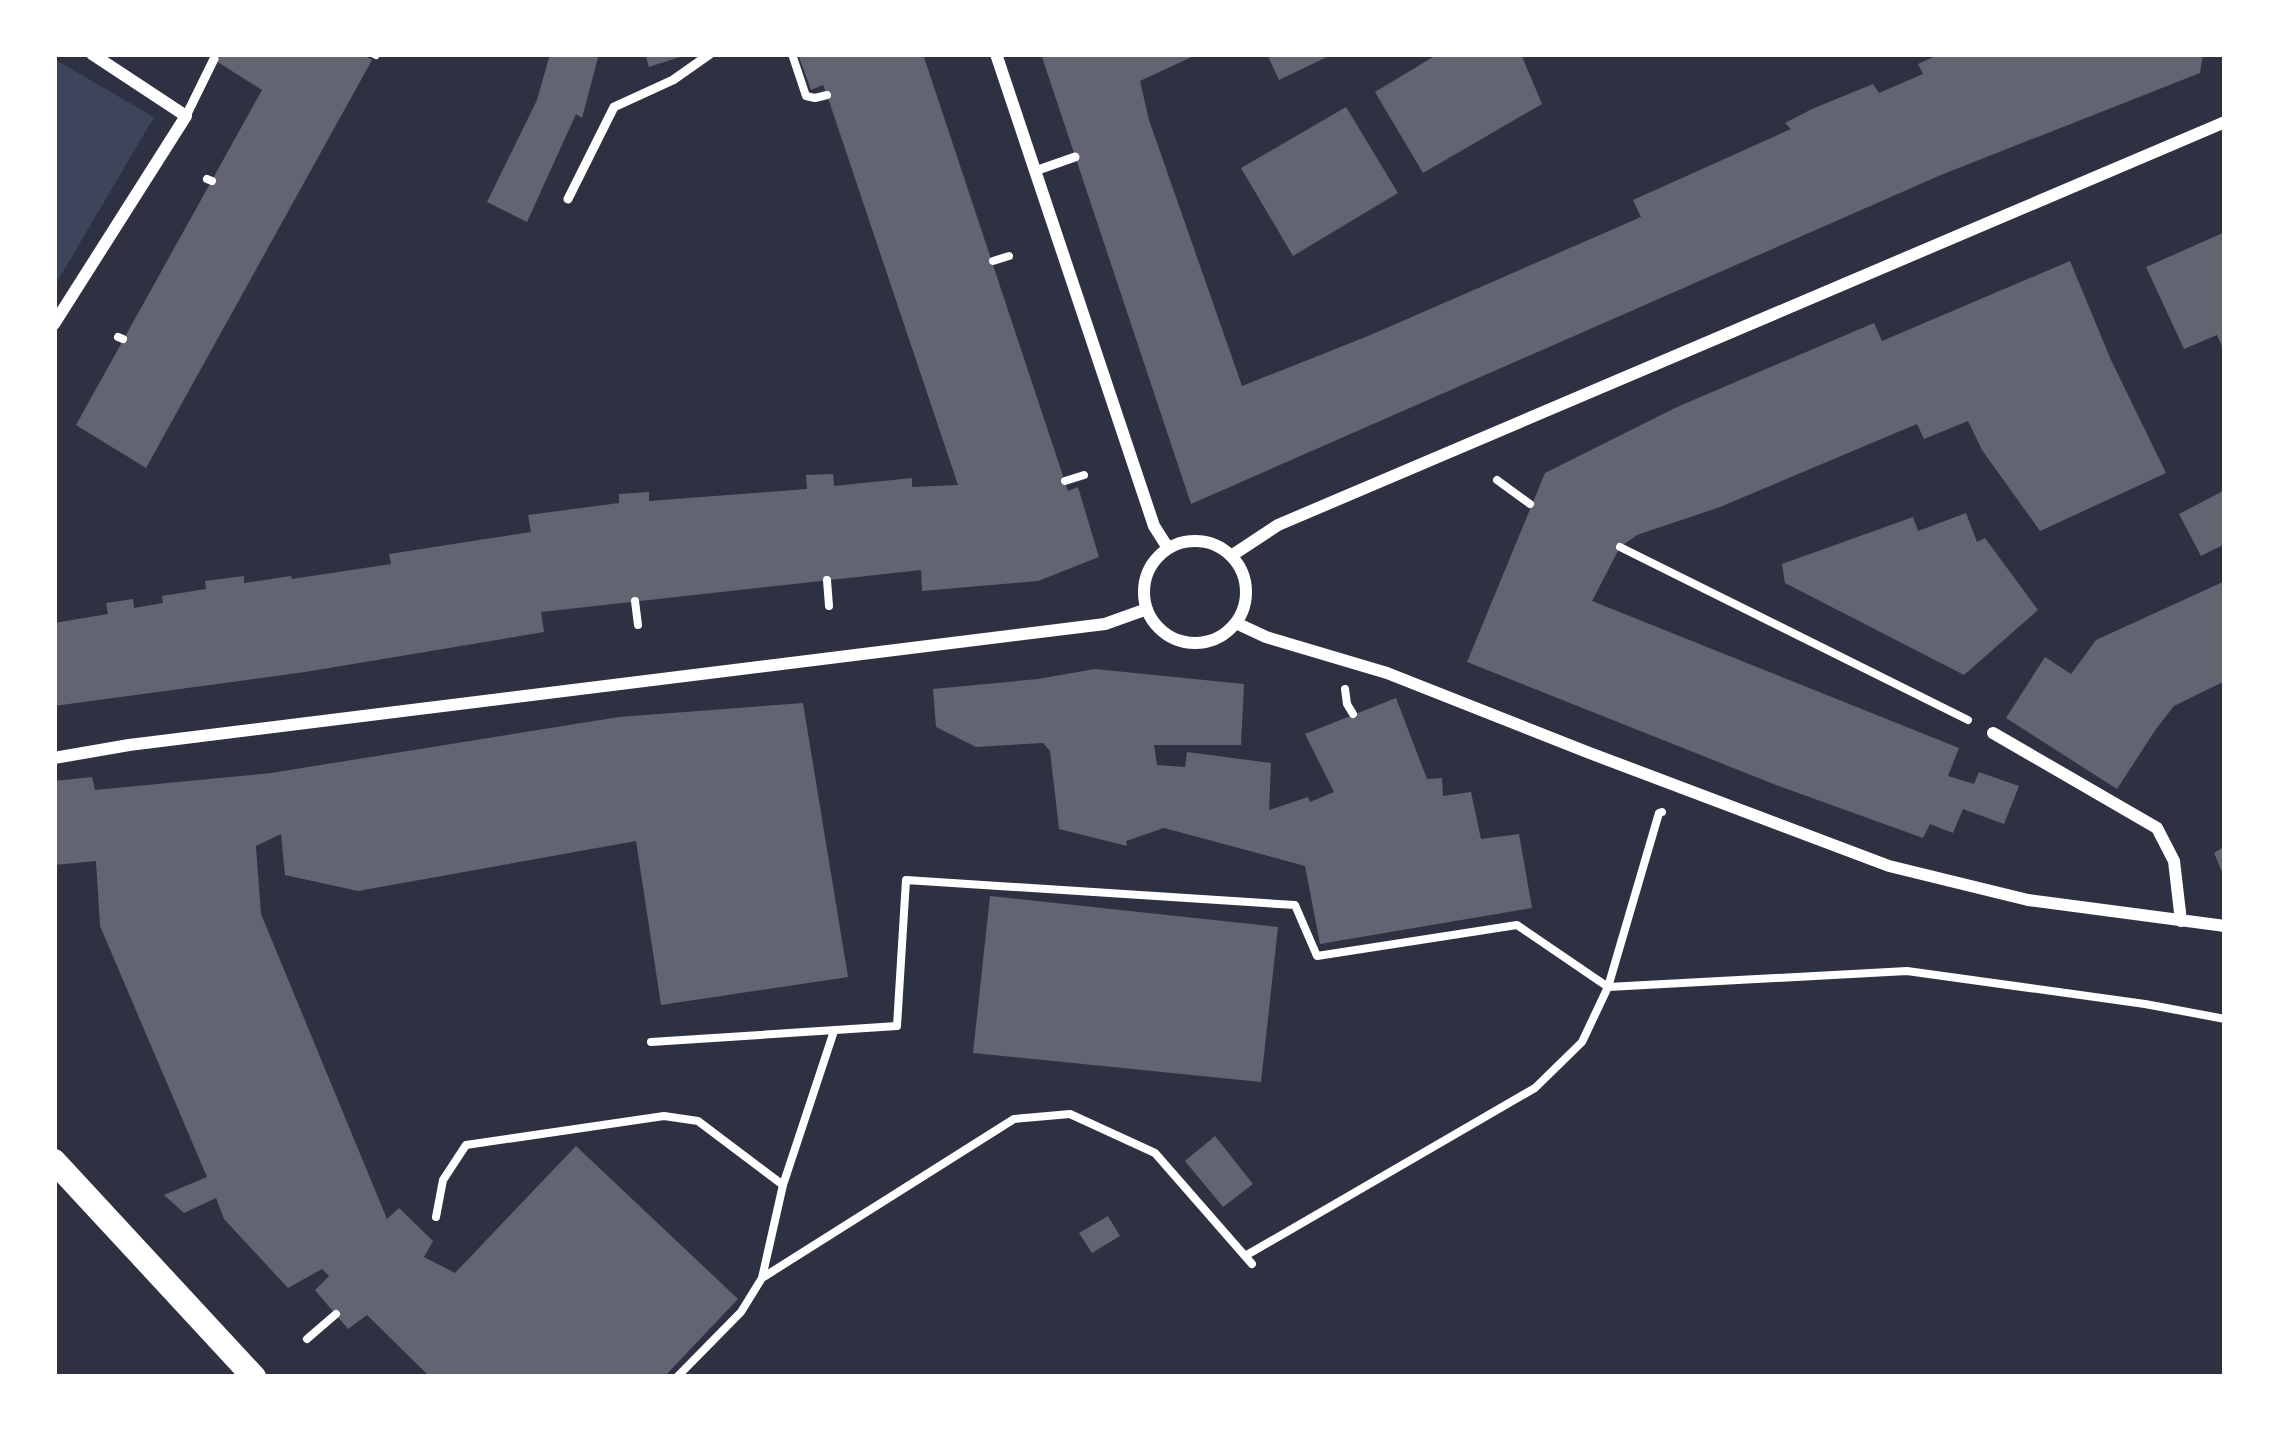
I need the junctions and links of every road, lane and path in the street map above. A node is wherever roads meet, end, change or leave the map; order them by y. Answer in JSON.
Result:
{"nodes":[{"id":1,"x":92,"y":54,"type":"edge"},
{"id":2,"x":710,"y":54,"type":"edge"},
{"id":3,"x":792,"y":54,"type":"edge"},
{"id":4,"x":996,"y":54,"type":"edge"},
{"id":5,"x":214,"y":59,"type":"dead end"},
{"id":6,"x":826,"y":95,"type":"dead end"},
{"id":7,"x":186,"y":116,"type":"junction"},
{"id":8,"x":2225,"y":122,"type":"edge"},
{"id":9,"x":1075,"y":158,"type":"dead end"},
{"id":10,"x":1035,"y":171,"type":"junction"},
{"id":11,"x":568,"y":199,"type":"dead end"},
{"id":12,"x":1009,"y":256,"type":"dead end"},
{"id":13,"x":993,"y":261,"type":"dead end"},
{"id":14,"x":54,"y":324,"type":"edge"},
{"id":15,"x":1084,"y":475,"type":"dead end"},
{"id":16,"x":1497,"y":480,"type":"dead end"},
{"id":17,"x":1065,"y":481,"type":"dead end"},
{"id":18,"x":1530,"y":504,"type":"dead end"},
{"id":19,"x":1168,"y":548,"type":"junction"},
{"id":20,"x":1620,"y":548,"type":"dead end"},
{"id":21,"x":1231,"y":556,"type":"junction"},
{"id":22,"x":827,"y":580,"type":"dead end"},
{"id":23,"x":635,"y":601,"type":"dead end"},
{"id":24,"x":830,"y":606,"type":"dead end"},
{"id":25,"x":1147,"y":609,"type":"junction"},
{"id":26,"x":1236,"y":623,"type":"junction"},
{"id":27,"x":638,"y":625,"type":"dead end"},
{"id":28,"x":1347,"y":704,"type":"dead end"},
{"id":29,"x":1353,"y":714,"type":"dead end"},
{"id":30,"x":1993,"y":733,"type":"joint"},
{"id":31,"x":54,"y":758,"type":"edge"},
{"id":32,"x":1654,"y":829,"type":"dead end"},
{"id":33,"x":2181,"y":921,"type":"junction"},
{"id":34,"x":2225,"y":926,"type":"edge"},
{"id":35,"x":1608,"y":987,"type":"junction"},
{"id":36,"x":2225,"y":1019,"type":"edge"},
{"id":37,"x":833,"y":1030,"type":"junction"},
{"id":38,"x":651,"y":1042,"type":"dead end"},
{"id":39,"x":54,"y":1161,"type":"edge"},
{"id":40,"x":783,"y":1185,"type":"junction"},
{"id":41,"x":436,"y":1217,"type":"dead end"},
{"id":42,"x":1245,"y":1256,"type":"junction"},
{"id":43,"x":1252,"y":1264,"type":"dead end"},
{"id":44,"x":762,"y":1278,"type":"junction"},
{"id":45,"x":336,"y":1314,"type":"dead end"},
{"id":46,"x":308,"y":1339,"type":"dead end"},
{"id":47,"x":246,"y":1374,"type":"edge"},
{"id":48,"x":677,"y":1377,"type":"edge"}],
"edges":[{"from":1,"to":7,"type":"street"},
{"from":2,"to":11,"type":"lane"},
{"from":3,"to":6,"type":"path"},
{"from":4,"to":10,"type":"street"},
{"from":5,"to":7,"type":"lane"},
{"from":7,"to":14,"type":"street"},
{"from":8,"to":21,"type":"street"},
{"from":9,"to":10,"type":"lane"},
{"from":10,"to":19,"type":"street"},
{"from":12,"to":13,"type":"path"},
{"from":15,"to":17,"type":"path"},
{"from":16,"to":18,"type":"path"},
{"from":19,"to":21,"type":"street"},
{"from":19,"to":25,"type":"street"},
{"from":20,"to":30,"type":"path"},
{"from":21,"to":26,"type":"street"},
{"from":22,"to":24,"type":"path"},
{"from":23,"to":27,"type":"path"},
{"from":25,"to":26,"type":"street"},
{"from":25,"to":31,"type":"street"},
{"from":26,"to":33,"type":"street"},
{"from":28,"to":29,"type":"path"},
{"from":30,"to":33,"type":"street"},
{"from":32,"to":35,"type":"path"},
{"from":33,"to":34,"type":"street"},
{"from":35,"to":36,"type":"path"},
{"from":35,"to":37,"type":"path"},
{"from":35,"to":42,"type":"path"},
{"from":37,"to":38,"type":"path"},
{"from":37,"to":40,"type":"path"},
{"from":39,"to":47,"type":"main road"},
{"from":40,"to":41,"type":"path"},
{"from":40,"to":44,"type":"path"},
{"from":42,"to":43,"type":"path"},
{"from":42,"to":44,"type":"path"},
{"from":44,"to":48,"type":"path"},
{"from":45,"to":46,"type":"path"}]}
